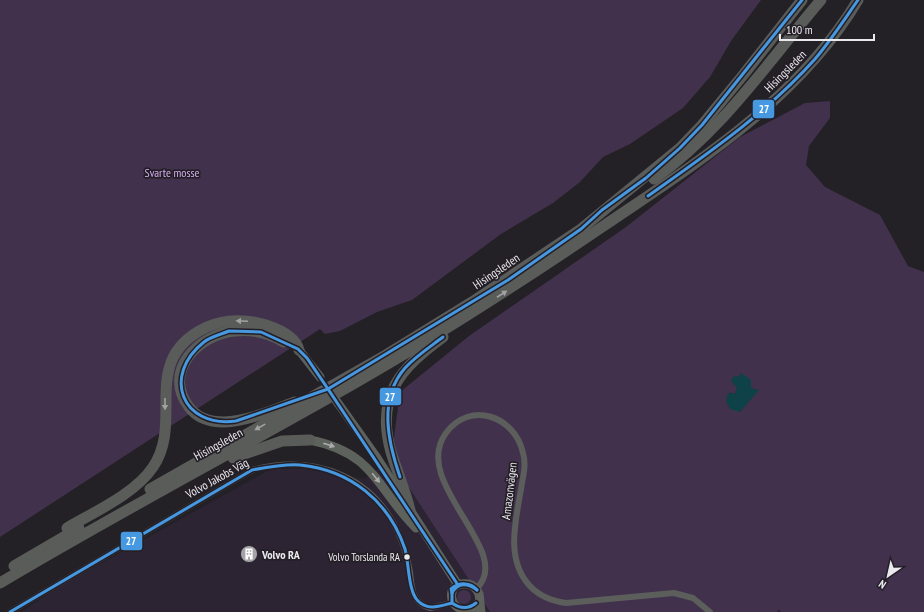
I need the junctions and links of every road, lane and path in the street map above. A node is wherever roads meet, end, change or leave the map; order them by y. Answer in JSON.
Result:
{"nodes":[{"id":1,"x":802,"y":0,"type":"edge"},
{"id":2,"x":821,"y":0,"type":"edge"},
{"id":3,"x":831,"y":0,"type":"edge"},
{"id":4,"x":858,"y":0,"type":"edge"},
{"id":5,"x":642,"y":200,"type":"junction"},
{"id":6,"x":581,"y":229,"type":"junction"},
{"id":7,"x":468,"y":314,"type":"junction"},
{"id":8,"x":299,"y":350,"type":"junction"},
{"id":9,"x":320,"y":377,"type":"dead end"},
{"id":10,"x":318,"y":394,"type":"junction"},
{"id":11,"x":335,"y":399,"type":"dead end"},
{"id":12,"x":310,"y":440,"type":"joint"},
{"id":13,"x":180,"y":480,"type":"junction"},
{"id":14,"x":410,"y":510,"type":"junction"},
{"id":15,"x":53,"y":542,"type":"junction"},
{"id":16,"x":432,"y":545,"type":"junction"},
{"id":17,"x":0,"y":575,"type":"edge"},
{"id":18,"x":0,"y":583,"type":"edge"},
{"id":19,"x":458,"y":586,"type":"junction"},
{"id":20,"x":476,"y":589,"type":"junction"},
{"id":21,"x":479,"y":602,"type":"junction"},
{"id":22,"x":452,"y":603,"type":"junction"},
{"id":23,"x":460,"y":611,"type":"edge"},
{"id":24,"x":10,"y":612,"type":"edge"},
{"id":25,"x":481,"y":612,"type":"edge"},
{"id":26,"x":710,"y":612,"type":"edge"}],
"edges":[{"from":1,"to":6,"type":"highway","name":"Hisingsleden"},
{"from":2,"to":6,"type":"highway"},
{"from":3,"to":5,"type":"highway"},
{"from":4,"to":5,"type":"highway","name":"Hisingsleden"},
{"from":7,"to":5,"type":"highway","name":"Hisingsleden","one_way":true},
{"from":6,"to":10,"type":"highway","name":"Hisingsleden"},
{"from":7,"to":13,"type":"highway","name":"Hisingsleden"},
{"from":7,"to":14,"type":"highway"},
{"from":8,"to":9,"type":"street"},
{"from":8,"to":10,"type":"highway"},
{"from":8,"to":15,"type":"highway","one_way":true},
{"from":10,"to":15,"type":"highway","name":"Hisingsleden","one_way":true},
{"from":11,"to":14,"type":"street"},
{"from":12,"to":13,"type":"highway"},
{"from":12,"to":16,"type":"street","one_way":true},
{"from":13,"to":18,"type":"highway","name":"Hisingsleden"},
{"from":14,"to":16,"type":"street"},
{"from":15,"to":17,"type":"highway","name":"Hisingsleden"},
{"from":16,"to":19,"type":"street"},
{"from":19,"to":20,"type":"street"},
{"from":19,"to":22,"type":"street"},
{"from":20,"to":21,"type":"street"},
{"from":20,"to":26,"type":"street","name":"Amazonvägen"},
{"from":21,"to":23,"type":"street"},
{"from":21,"to":25,"type":"street"},
{"from":22,"to":23,"type":"street"},
{"from":22,"to":24,"type":"street","name":"Volvo Jakobs Väg"}]}
